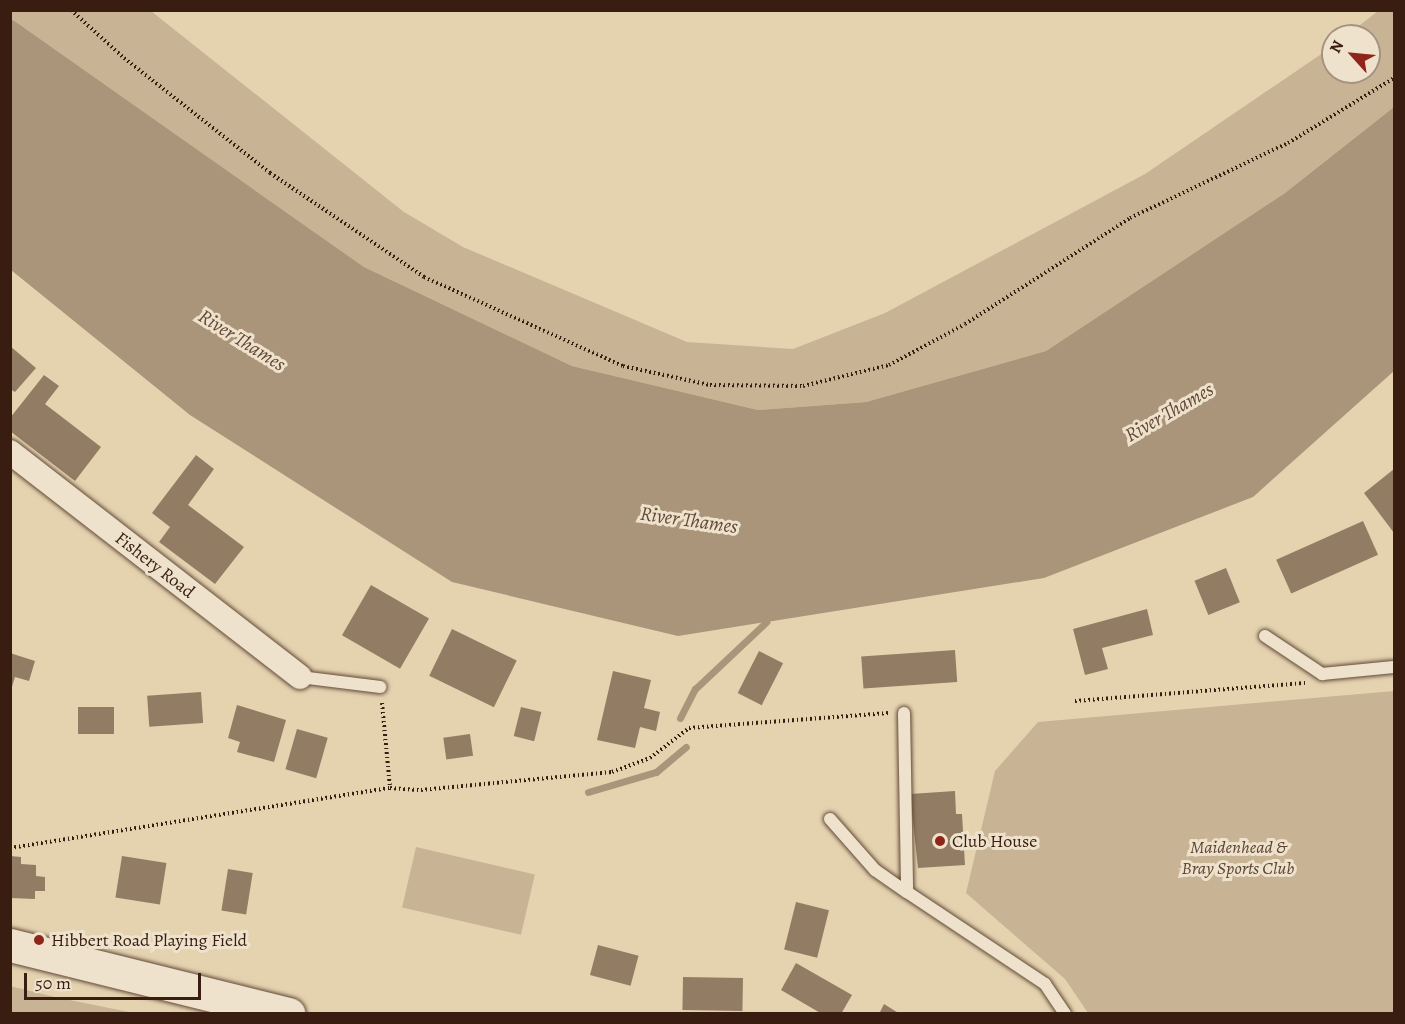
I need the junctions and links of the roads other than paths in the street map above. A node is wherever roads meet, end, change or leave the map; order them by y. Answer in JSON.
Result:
{"nodes":[{"id":1,"x":10,"y":452,"type":"edge"},
{"id":2,"x":1265,"y":636,"type":"dead end"},
{"id":3,"x":1395,"y":667,"type":"edge"},
{"id":4,"x":300,"y":677,"type":"joint"},
{"id":5,"x":380,"y":687,"type":"road end"},
{"id":6,"x":904,"y":713,"type":"road end"},
{"id":7,"x":830,"y":819,"type":"dead end"},
{"id":8,"x":907,"y":892,"type":"junction"},
{"id":9,"x":10,"y":945,"type":"edge"},
{"id":10,"x":289,"y":1014,"type":"edge"},
{"id":11,"x":1065,"y":1014,"type":"edge"}],
"edges":[{"from":1,"to":4,"type":"street","name":"Fishery Road"},
{"from":2,"to":3,"type":"lane"},
{"from":4,"to":5,"type":"lane"},
{"from":6,"to":8,"type":"lane"},
{"from":7,"to":8,"type":"lane"},
{"from":8,"to":11,"type":"lane"},
{"from":9,"to":10,"type":"main road"}]}
